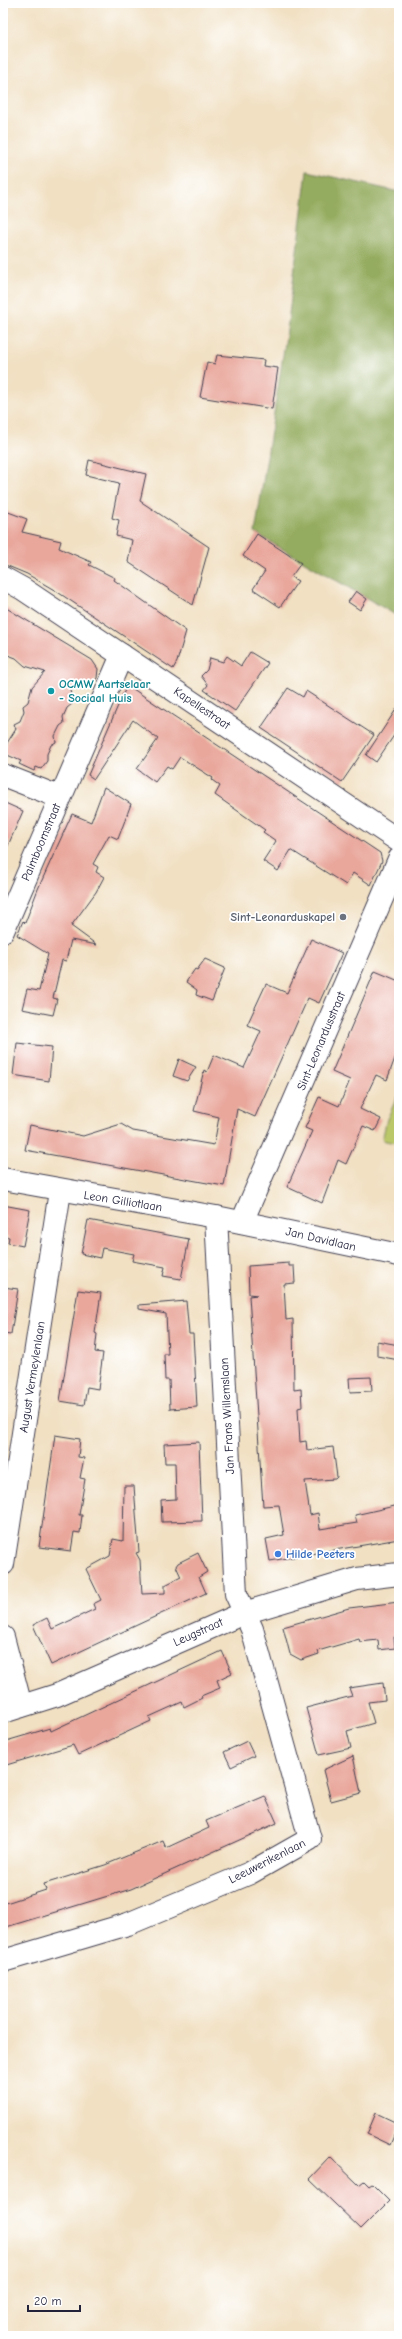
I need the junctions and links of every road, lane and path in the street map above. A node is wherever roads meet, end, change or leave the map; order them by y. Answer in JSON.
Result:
{"nodes":[{"id":1,"x":3,"y":578,"type":"edge"},
{"id":2,"x":122,"y":655,"type":"junction"},
{"id":3,"x":3,"y":775,"type":"edge"},
{"id":4,"x":59,"y":797,"type":"junction"},
{"id":5,"x":399,"y":841,"type":"edge"},
{"id":6,"x":399,"y":859,"type":"edge"},
{"id":7,"x":3,"y":931,"type":"edge"},
{"id":8,"x":3,"y":1179,"type":"edge"},
{"id":9,"x":60,"y":1191,"type":"junction"},
{"id":10,"x":216,"y":1217,"type":"junction"},
{"id":11,"x":242,"y":1222,"type":"junction"},
{"id":12,"x":399,"y":1255,"type":"edge"},
{"id":13,"x":3,"y":1564,"type":"edge"},
{"id":14,"x":399,"y":1574,"type":"edge"},
{"id":15,"x":244,"y":1613,"type":"junction"},
{"id":16,"x":3,"y":1638,"type":"edge"},
{"id":17,"x":12,"y":1709,"type":"edge"},
{"id":18,"x":3,"y":1961,"type":"edge"}],
"edges":[{"from":1,"to":2,"type":"street","name":"Kapellestraat"},
{"from":2,"to":4,"type":"street","name":"Palmboomstraat"},
{"from":2,"to":5,"type":"street","name":"Kapellestraat"},
{"from":3,"to":4,"type":"street","name":"Palmboomstraat"},
{"from":4,"to":7,"type":"street","name":"Palmboomstraat"},
{"from":6,"to":11,"type":"street","name":"Sint-Leonardusstraat"},
{"from":8,"to":9,"type":"street","name":"Leon Gilliotlaan"},
{"from":9,"to":10,"type":"street","name":"Leon Gilliotlaan"},
{"from":9,"to":13,"type":"street","name":"August Vermeylenlaan"},
{"from":10,"to":11,"type":"street","name":"Leon Gilliotlaan"},
{"from":10,"to":15,"type":"street","name":"Jan Frans Willemslaan"},
{"from":11,"to":12,"type":"street","name":"Jan Davidlaan"},
{"from":14,"to":15,"type":"street","name":"Leugstraat"},
{"from":15,"to":17,"type":"street","name":"Leugstraat"},
{"from":15,"to":18,"type":"street","name":"Leeuwerikenlaan"},
{"from":16,"to":17,"type":"street"}]}
